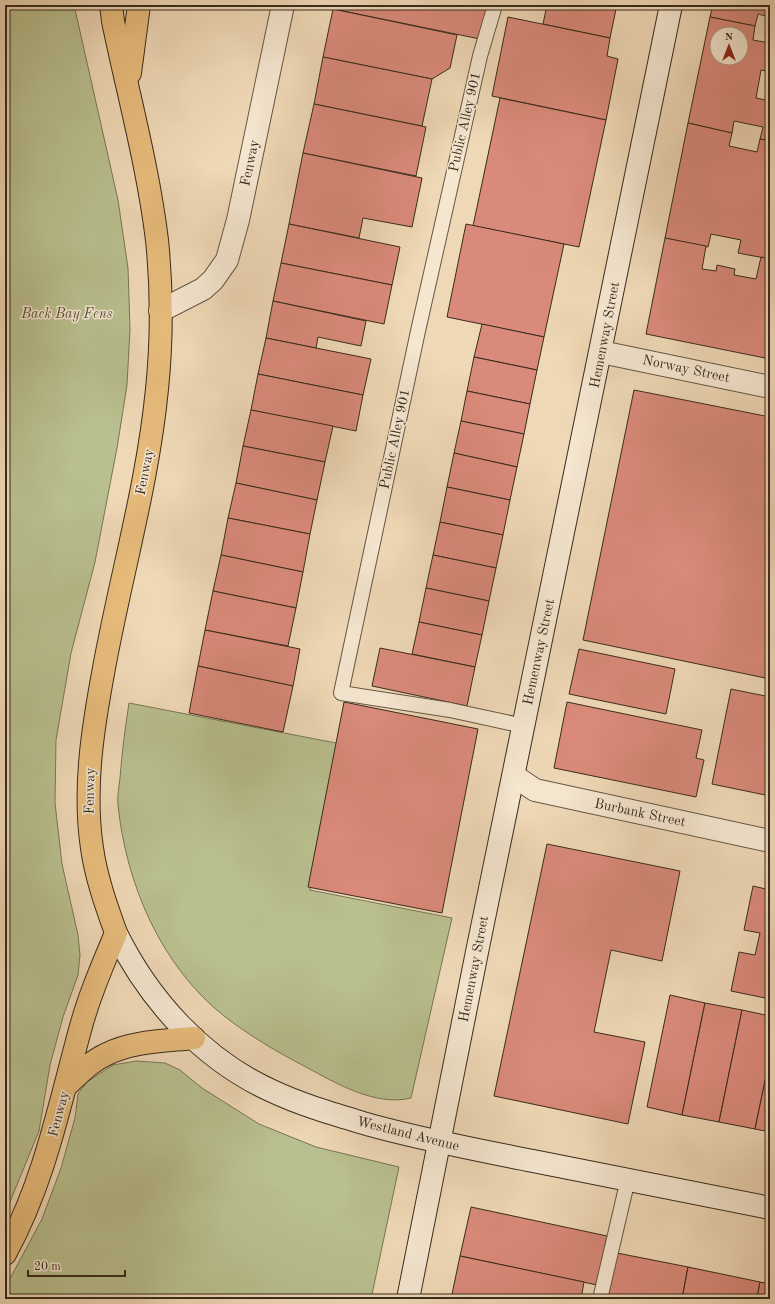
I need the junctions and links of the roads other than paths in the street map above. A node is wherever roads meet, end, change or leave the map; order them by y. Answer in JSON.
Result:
{"nodes":[{"id":1,"x":139,"y":5,"type":"edge"},
{"id":2,"x":283,"y":5,"type":"edge"},
{"id":3,"x":495,"y":5,"type":"edge"},
{"id":4,"x":671,"y":5,"type":"edge"},
{"id":5,"x":110,"y":10,"type":"edge"},
{"id":6,"x":128,"y":90,"type":"junction"},
{"id":7,"x":160,"y":311,"type":"junction"},
{"id":8,"x":601,"y":352,"type":"junction"},
{"id":9,"x":770,"y":387,"type":"edge"},
{"id":10,"x":524,"y":726,"type":"junction"},
{"id":11,"x":514,"y":776,"type":"junction"},
{"id":12,"x":770,"y":841,"type":"edge"},
{"id":13,"x":116,"y":933,"type":"junction"},
{"id":14,"x":194,"y":1038,"type":"junction"},
{"id":15,"x":66,"y":1086,"type":"junction"},
{"id":16,"x":440,"y":1143,"type":"junction"},
{"id":17,"x":628,"y":1179,"type":"junction"},
{"id":18,"x":770,"y":1208,"type":"edge"},
{"id":19,"x":5,"y":1254,"type":"edge"},
{"id":20,"x":408,"y":1299,"type":"edge"},
{"id":21,"x":600,"y":1299,"type":"edge"}],
"edges":[{"from":1,"to":6,"type":"highway"},
{"from":2,"to":7,"type":"main road","name":"Fenway"},
{"from":3,"to":10,"type":"lane","name":"Public Alley 901"},
{"from":4,"to":8,"type":"main road","name":"Hemenway Street"},
{"from":5,"to":6,"type":"highway","name":"Fenway"},
{"from":6,"to":7,"type":"highway","name":"Fenway"},
{"from":7,"to":13,"type":"highway","name":"Fenway"},
{"from":8,"to":9,"type":"main road","name":"Norway Street"},
{"from":8,"to":10,"type":"main road","name":"Hemenway Street"},
{"from":10,"to":11,"type":"main road","name":"Hemenway Street"},
{"from":11,"to":12,"type":"main road","name":"Burbank Street"},
{"from":11,"to":16,"type":"main road","name":"Hemenway Street"},
{"from":13,"to":14,"type":"main road","name":"Westland Avenue"},
{"from":13,"to":15,"type":"highway","name":"Fenway"},
{"from":14,"to":15,"type":"highway"},
{"from":14,"to":16,"type":"main road","name":"Westland Avenue"},
{"from":15,"to":19,"type":"highway","name":"Fenway"},
{"from":16,"to":17,"type":"main road","name":"Westland Avenue"},
{"from":16,"to":20,"type":"main road","name":"Hemenway Street"},
{"from":17,"to":18,"type":"main road","name":"Westland Avenue"},
{"from":17,"to":21,"type":"lane"}]}
